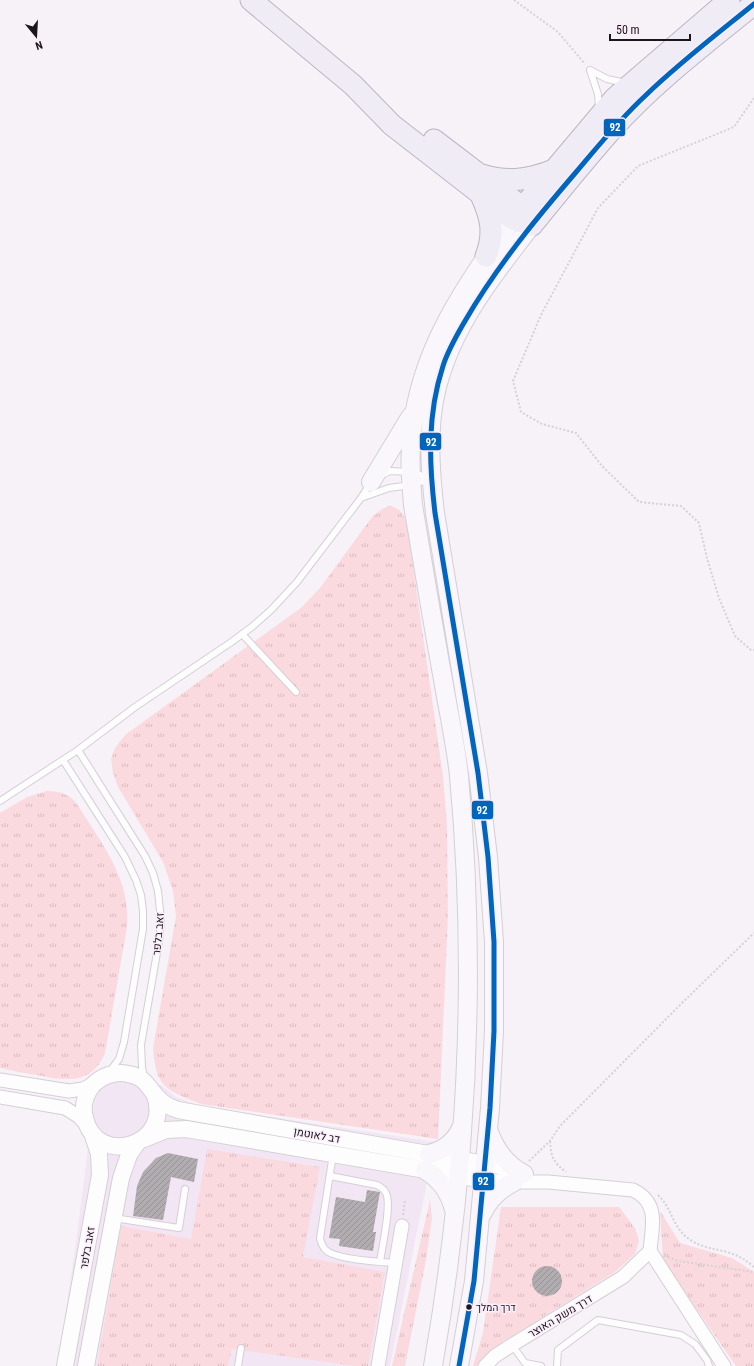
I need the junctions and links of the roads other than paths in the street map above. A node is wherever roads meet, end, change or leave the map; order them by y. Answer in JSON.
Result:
{"nodes":[{"id":1,"x":251,"y":0,"type":"edge"},
{"id":2,"x":729,"y":0,"type":"edge"},
{"id":3,"x":754,"y":4,"type":"edge"},
{"id":4,"x":631,"y":84,"type":"junction"},
{"id":5,"x":353,"y":85,"type":"junction"},
{"id":6,"x":600,"y":115,"type":"junction"},
{"id":7,"x":554,"y":170,"type":"junction"},
{"id":8,"x":479,"y":174,"type":"junction"},
{"id":9,"x":481,"y":194,"type":"junction"},
{"id":10,"x":522,"y":217,"type":"junction"},
{"id":11,"x":486,"y":256,"type":"junction"},
{"id":12,"x":415,"y":410,"type":"junction"},
{"id":13,"x":411,"y":479,"type":"junction"},
{"id":14,"x":431,"y":479,"type":"junction"},
{"id":15,"x":371,"y":482,"type":"junction"},
{"id":16,"x":361,"y":498,"type":"junction"},
{"id":17,"x":242,"y":634,"type":"junction"},
{"id":18,"x":296,"y":692,"type":"dead end"},
{"id":19,"x":78,"y":750,"type":"junction"},
{"id":20,"x":63,"y":760,"type":"junction"},
{"id":21,"x":0,"y":801,"type":"edge"},
{"id":22,"x":101,"y":1079,"type":"junction"},
{"id":23,"x":0,"y":1080,"type":"edge"},
{"id":24,"x":152,"y":1090,"type":"junction"},
{"id":25,"x":0,"y":1097,"type":"edge"},
{"id":26,"x":462,"y":1125,"type":"junction"},
{"id":27,"x":89,"y":1129,"type":"junction"},
{"id":28,"x":488,"y":1130,"type":"junction"},
{"id":29,"x":140,"y":1141,"type":"junction"},
{"id":30,"x":333,"y":1154,"type":"junction"},
{"id":31,"x":427,"y":1162,"type":"junction"},
{"id":32,"x":459,"y":1168,"type":"junction"},
{"id":33,"x":485,"y":1172,"type":"junction"},
{"id":34,"x":330,"y":1176,"type":"junction"},
{"id":35,"x":519,"y":1176,"type":"junction"},
{"id":36,"x":185,"y":1189,"type":"dead end"},
{"id":37,"x":455,"y":1217,"type":"junction"},
{"id":38,"x":114,"y":1218,"type":"junction"},
{"id":39,"x":481,"y":1218,"type":"junction"},
{"id":40,"x":402,"y":1226,"type":"road end"},
{"id":41,"x":650,"y":1251,"type":"junction"},
{"id":42,"x":380,"y":1262,"type":"junction"},
{"id":43,"x":395,"y":1263,"type":"junction"},
{"id":44,"x":635,"y":1266,"type":"junction"},
{"id":45,"x":660,"y":1267,"type":"junction"},
{"id":46,"x":512,"y":1345,"type":"junction"},
{"id":47,"x":241,"y":1348,"type":"dead end"},
{"id":48,"x":488,"y":1364,"type":"edge"},
{"id":49,"x":65,"y":1366,"type":"edge"},
{"id":50,"x":86,"y":1366,"type":"edge"},
{"id":51,"x":238,"y":1366,"type":"edge"},
{"id":52,"x":378,"y":1366,"type":"edge"},
{"id":53,"x":433,"y":1366,"type":"edge"},
{"id":54,"x":459,"y":1366,"type":"edge"},
{"id":55,"x":541,"y":1366,"type":"edge"},
{"id":56,"x":557,"y":1366,"type":"edge"},
{"id":57,"x":709,"y":1366,"type":"edge"},
{"id":58,"x":724,"y":1366,"type":"edge"}],
"edges":[{"from":1,"to":5,"type":"highway"},
{"from":2,"to":4,"type":"highway"},
{"from":3,"to":10,"type":"highway"},
{"from":4,"to":6,"type":"highway"},
{"from":4,"to":6,"type":"lane"},
{"from":5,"to":8,"type":"highway"},
{"from":5,"to":9,"type":"highway"},
{"from":6,"to":7,"type":"highway"},
{"from":7,"to":8,"type":"highway"},
{"from":7,"to":10,"type":"highway"},
{"from":8,"to":10,"type":"highway"},
{"from":9,"to":10,"type":"highway"},
{"from":9,"to":11,"type":"highway"},
{"from":10,"to":11,"type":"main road"},
{"from":10,"to":14,"type":"main road"},
{"from":11,"to":12,"type":"main road"},
{"from":12,"to":13,"type":"main road"},
{"from":12,"to":15,"type":"main road"},
{"from":13,"to":14,"type":"lane"},
{"from":13,"to":14,"type":"lane"},
{"from":13,"to":15,"type":"lane"},
{"from":13,"to":16,"type":"lane"},
{"from":13,"to":26,"type":"main road"},
{"from":14,"to":28,"type":"main road"},
{"from":15,"to":16,"type":"lane"},
{"from":16,"to":17,"type":"lane"},
{"from":17,"to":18,"type":"lane"},
{"from":17,"to":19,"type":"lane"},
{"from":19,"to":20,"type":"lane"},
{"from":19,"to":24,"type":"lane","name":"זאב בלפר"},
{"from":20,"to":21,"type":"lane"},
{"from":20,"to":22,"type":"lane","name":"זאב בלפר"},
{"from":22,"to":23,"type":"street"},
{"from":22,"to":24,"type":"street"},
{"from":22,"to":27,"type":"street"},
{"from":24,"to":29,"type":"street"},
{"from":24,"to":31,"type":"street","name":"דב לאוטמן"},
{"from":25,"to":27,"type":"street"},
{"from":26,"to":31,"type":"main road"},
{"from":26,"to":32,"type":"main road"},
{"from":27,"to":29,"type":"street"},
{"from":27,"to":49,"type":"street","name":"זאב בלפר"},
{"from":28,"to":33,"type":"main road"},
{"from":28,"to":35,"type":"main road"},
{"from":29,"to":30,"type":"street","name":"דב לאוטמן"},
{"from":29,"to":38,"type":"street","name":"זאב בלפר"},
{"from":30,"to":31,"type":"street","name":"דב לאוטמן"},
{"from":30,"to":34,"type":"lane"},
{"from":31,"to":32,"type":"street","name":"דב לאוטמן"},
{"from":31,"to":37,"type":"main road"},
{"from":32,"to":33,"type":"street","name":"דב לאוטמן"},
{"from":32,"to":37,"type":"main road"},
{"from":33,"to":35,"type":"street"},
{"from":33,"to":39,"type":"main road"},
{"from":34,"to":42,"type":"lane"},
{"from":34,"to":42,"type":"lane"},
{"from":35,"to":39,"type":"main road"},
{"from":35,"to":41,"type":"street"},
{"from":36,"to":38,"type":"lane"},
{"from":37,"to":53,"type":"main road"},
{"from":38,"to":50,"type":"street","name":"זאב בלפר"},
{"from":39,"to":54,"type":"main road"},
{"from":40,"to":43,"type":"street"},
{"from":41,"to":44,"type":"street","name":"דרך משק האוצר"},
{"from":41,"to":45,"type":"street"},
{"from":42,"to":43,"type":"lane"},
{"from":43,"to":52,"type":"street"},
{"from":44,"to":45,"type":"street"},
{"from":44,"to":46,"type":"street","name":"דרך משק האוצר"},
{"from":45,"to":58,"type":"street"},
{"from":46,"to":48,"type":"street","name":"דרך משק האוצר"},
{"from":46,"to":55,"type":"lane"},
{"from":47,"to":51,"type":"lane"},
{"from":56,"to":57,"type":"lane"}]}
